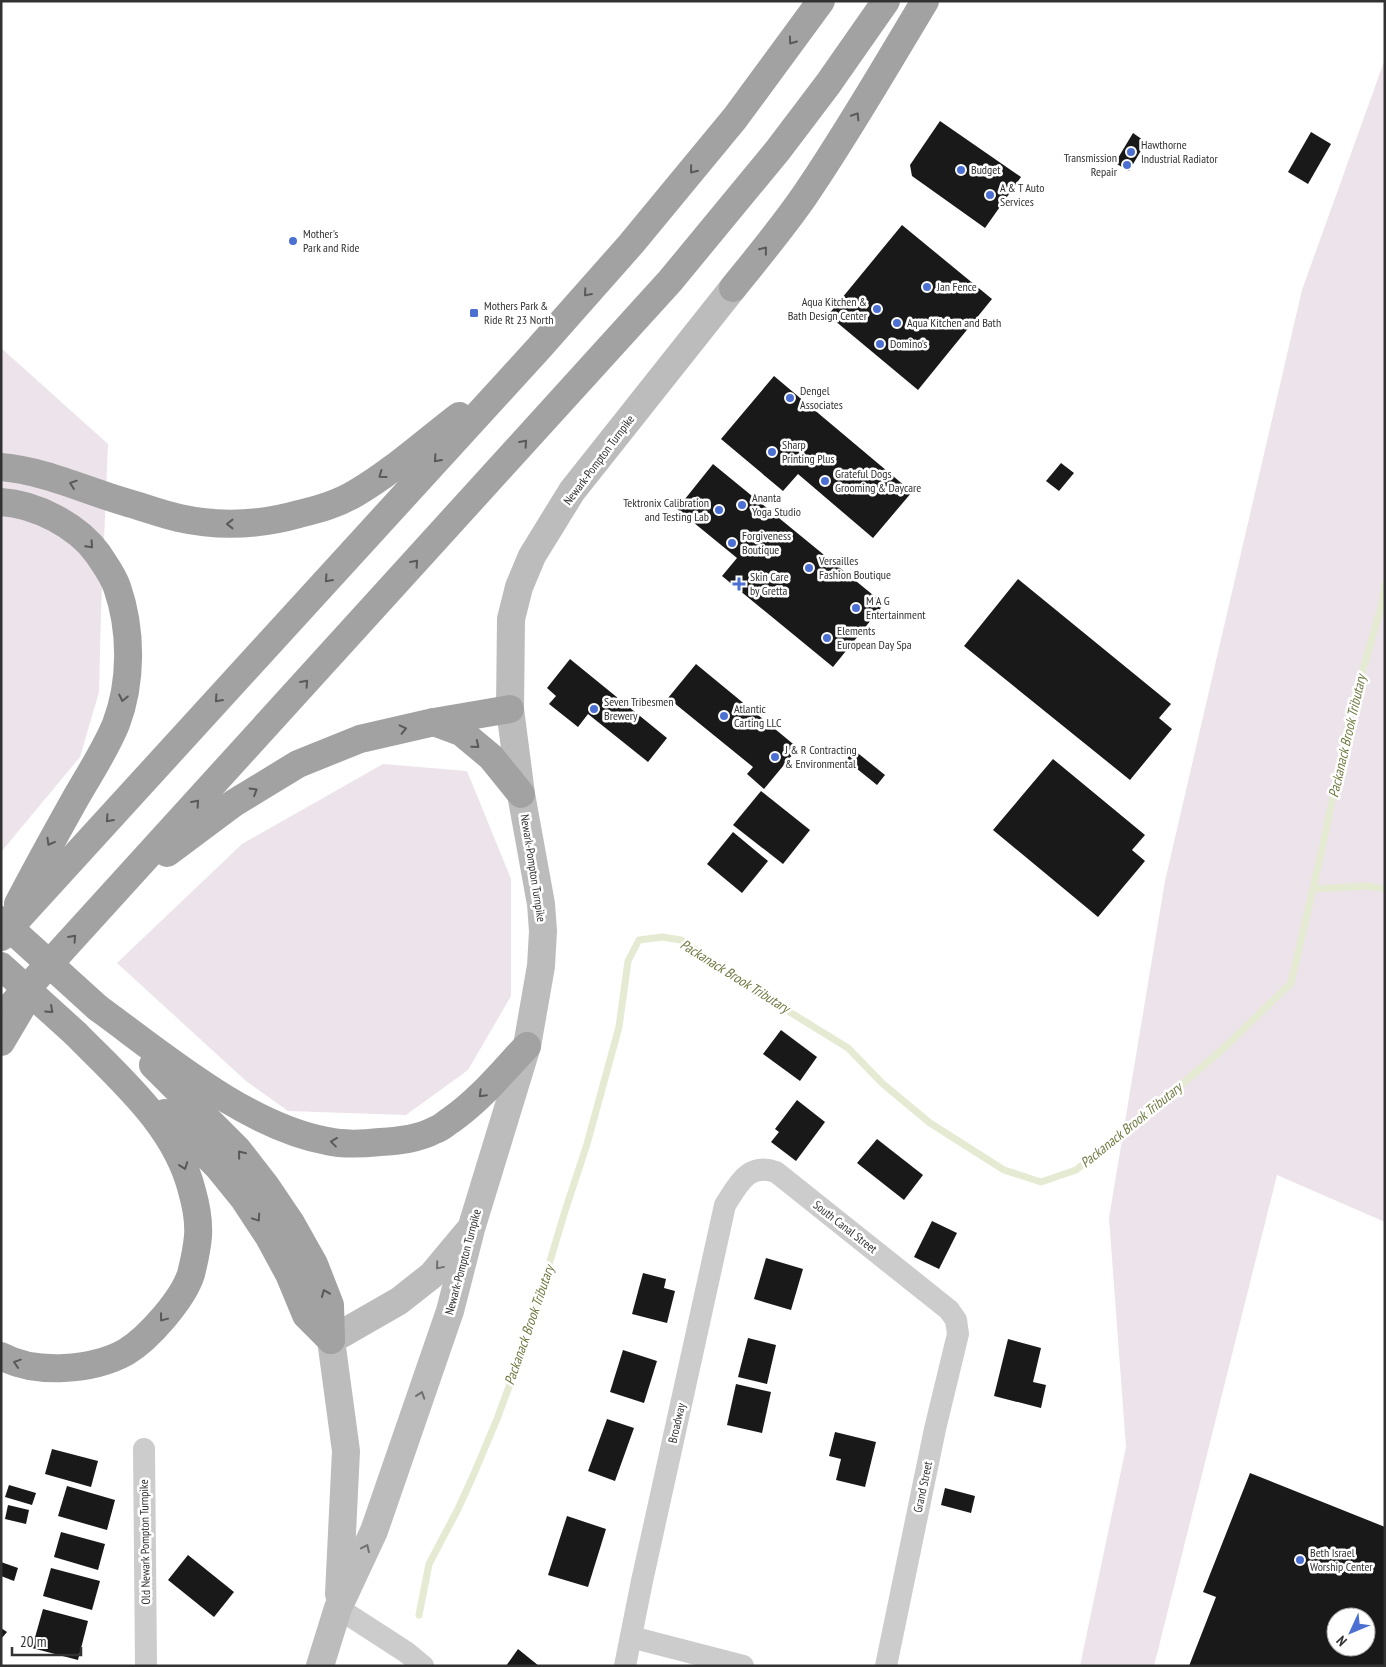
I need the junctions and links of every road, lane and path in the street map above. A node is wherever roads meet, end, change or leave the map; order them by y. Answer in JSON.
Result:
{"nodes":[{"id":1,"x":820,"y":1,"type":"edge"},
{"id":2,"x":886,"y":1,"type":"edge"},
{"id":3,"x":925,"y":1,"type":"edge"},
{"id":4,"x":734,"y":288,"type":"joint"},
{"id":5,"x":517,"y":371,"type":"junction"},
{"id":6,"x":1,"y":468,"type":"edge"},
{"id":7,"x":1,"y":502,"type":"edge"},
{"id":8,"x":510,"y":709,"type":"junction"},
{"id":9,"x":434,"y":722,"type":"junction"},
{"id":10,"x":521,"y":794,"type":"junction"},
{"id":11,"x":116,"y":891,"type":"junction"},
{"id":12,"x":1,"y":920,"type":"edge"},
{"id":13,"x":1,"y":936,"type":"edge"},
{"id":14,"x":1,"y":966,"type":"edge"},
{"id":15,"x":40,"y":974,"type":"junction"},
{"id":16,"x":98,"y":1008,"type":"junction"},
{"id":17,"x":1,"y":1017,"type":"edge"},
{"id":18,"x":76,"y":1034,"type":"junction"},
{"id":19,"x":1,"y":1042,"type":"edge"},
{"id":20,"x":527,"y":1046,"type":"junction"},
{"id":21,"x":739,"y":1185,"type":"joint"},
{"id":22,"x":471,"y":1229,"type":"junction"},
{"id":23,"x":949,"y":1310,"type":"joint"},
{"id":24,"x":331,"y":1340,"type":"junction"},
{"id":25,"x":1,"y":1356,"type":"edge"},
{"id":26,"x":144,"y":1449,"type":"dead end"},
{"id":27,"x":338,"y":1608,"type":"junction"},
{"id":28,"x":631,"y":1637,"type":"junction"},
{"id":29,"x":146,"y":1666,"type":"edge"},
{"id":30,"x":320,"y":1666,"type":"edge"},
{"id":31,"x":423,"y":1666,"type":"edge"},
{"id":32,"x":626,"y":1666,"type":"edge"},
{"id":33,"x":743,"y":1666,"type":"edge"},
{"id":34,"x":886,"y":1666,"type":"edge"}],
"edges":[{"from":1,"to":5,"type":"highway","one_way":true},
{"from":11,"to":2,"type":"highway","one_way":true},
{"from":4,"to":3,"type":"highway","one_way":true},
{"from":4,"to":8,"type":"main road","name":"Newark-Pompton Turnpike"},
{"from":5,"to":6,"type":"highway","one_way":true},
{"from":5,"to":13,"type":"highway","one_way":true},
{"from":7,"to":13,"type":"highway","one_way":true},
{"from":8,"to":9,"type":"highway"},
{"from":8,"to":10,"type":"main road","name":"Newark-Pompton Turnpike"},
{"from":9,"to":10,"type":"highway","one_way":true},
{"from":11,"to":9,"type":"highway","one_way":true},
{"from":10,"to":20,"type":"main road","name":"Newark-Pompton Turnpike"},
{"from":15,"to":11,"type":"highway","one_way":true},
{"from":12,"to":16,"type":"highway","bridge":true},
{"from":14,"to":18,"type":"highway","one_way":true,"bridge":true},
{"from":15,"to":17,"type":"highway"},
{"from":15,"to":19,"type":"highway"},
{"from":20,"to":16,"type":"highway","one_way":true},
{"from":24,"to":16,"type":"highway","one_way":true},
{"from":18,"to":24,"type":"highway","one_way":true},
{"from":18,"to":25,"type":"highway","one_way":true},
{"from":20,"to":22,"type":"main road","name":"Newark-Pompton Turnpike"},
{"from":21,"to":23,"type":"street","name":"South Canal Street"},
{"from":21,"to":28,"type":"street","name":"Broadway"},
{"from":22,"to":24,"type":"main road","one_way":true},
{"from":27,"to":22,"type":"main road","name":"Newark-Pompton Turnpike","one_way":true},
{"from":23,"to":34,"type":"street","name":"Grand Street"},
{"from":24,"to":27,"type":"main road","name":"Newark-Pompton Turnpike"},
{"from":26,"to":29,"type":"street","name":"Old Newark Pompton Turnpike"},
{"from":27,"to":30,"type":"main road","name":"Newark-Pompton Turnpike"},
{"from":27,"to":31,"type":"street"},
{"from":28,"to":32,"type":"street","name":"Broadway"},
{"from":28,"to":33,"type":"street"}]}
